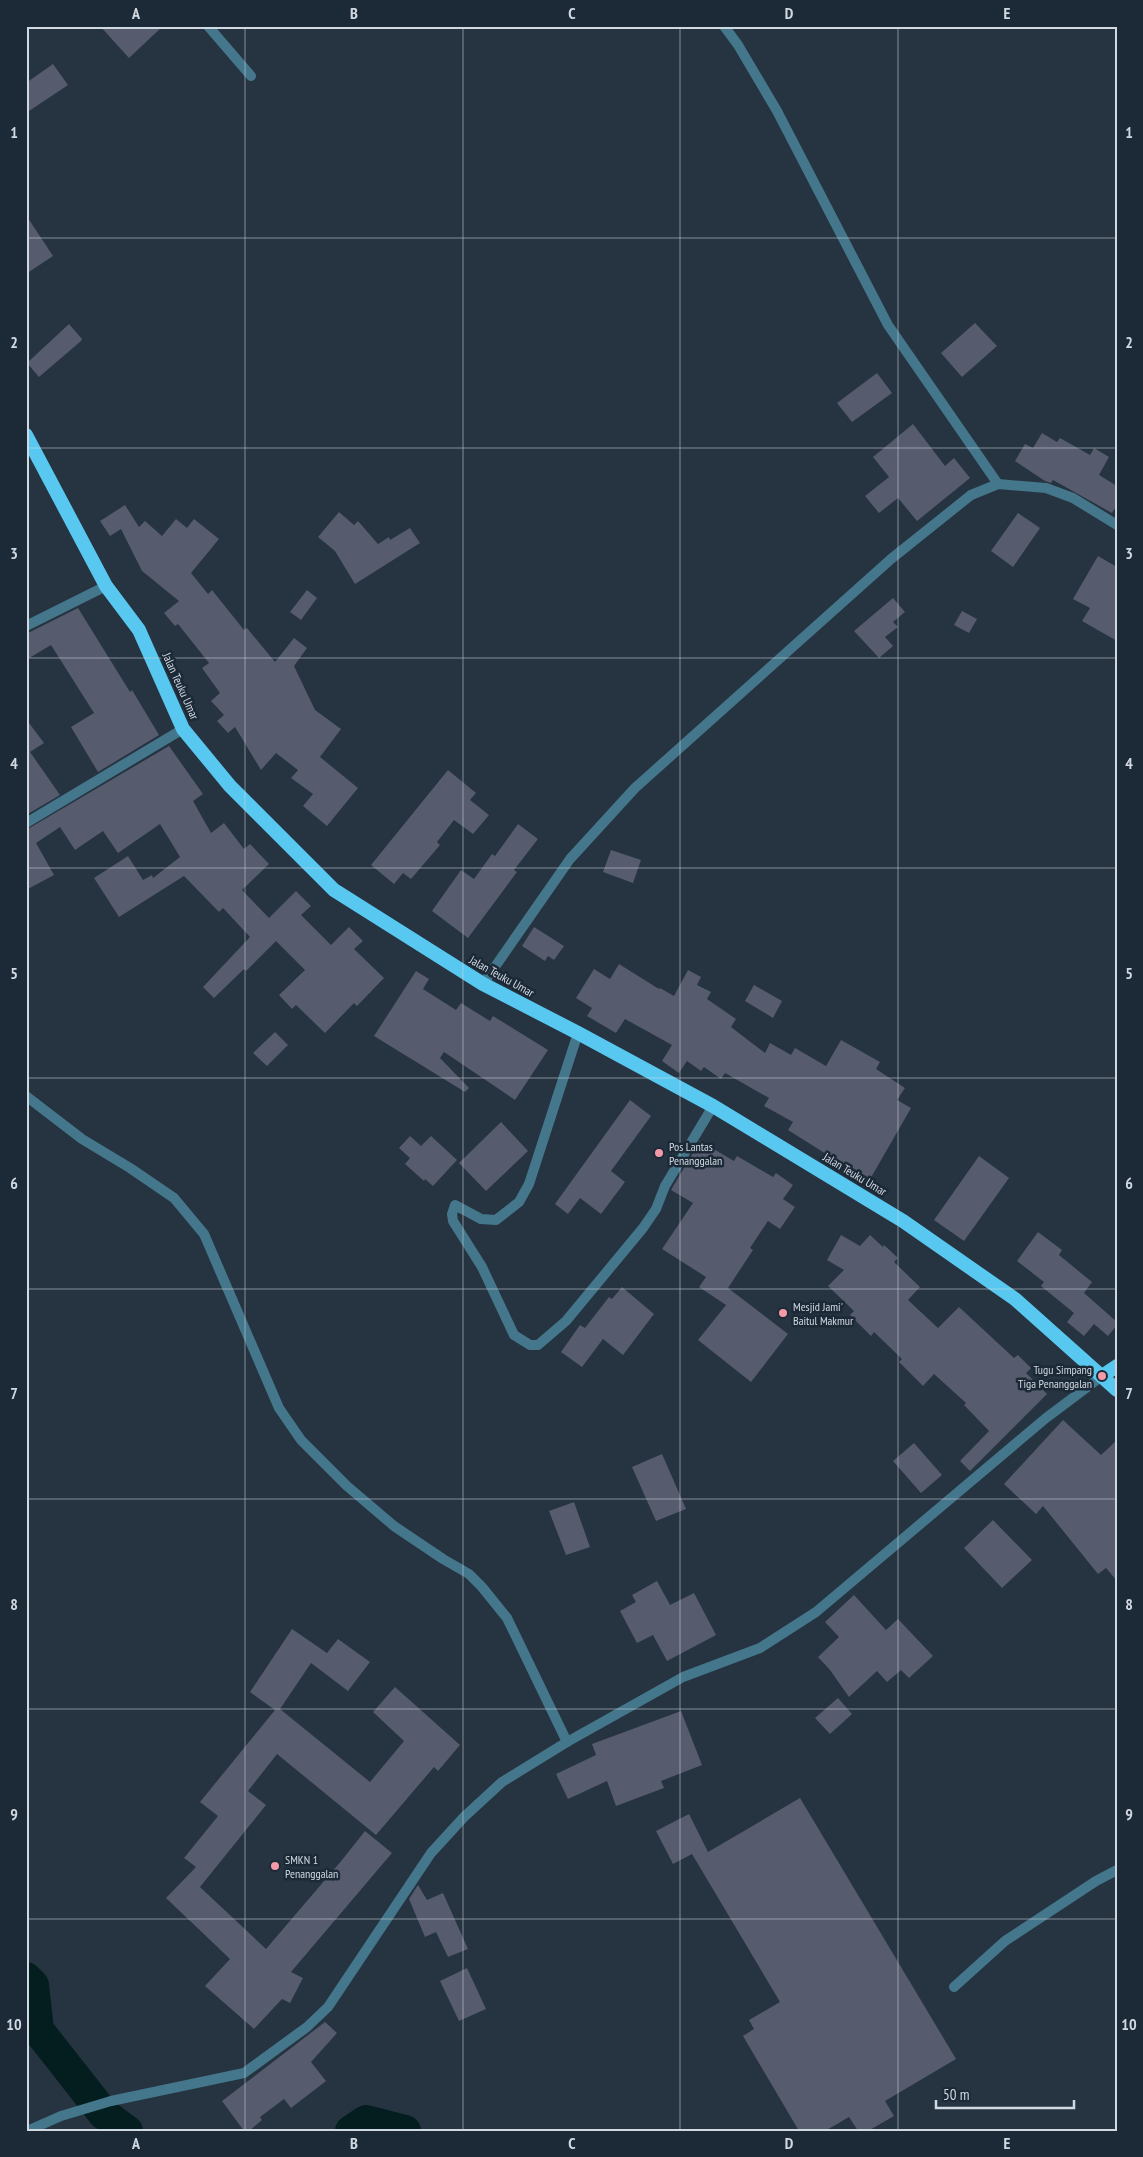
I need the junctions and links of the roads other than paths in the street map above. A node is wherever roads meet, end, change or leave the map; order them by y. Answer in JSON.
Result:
{"nodes":[{"id":1,"x":208,"y":26,"type":"edge"},
{"id":2,"x":724,"y":26,"type":"edge"},
{"id":3,"x":251,"y":76,"type":"dead end"},
{"id":4,"x":26,"y":436,"type":"edge"},
{"id":5,"x":998,"y":484,"type":"junction"},
{"id":6,"x":1117,"y":525,"type":"edge"},
{"id":7,"x":106,"y":586,"type":"junction"},
{"id":8,"x":26,"y":626,"type":"edge"},
{"id":9,"x":183,"y":729,"type":"junction"},
{"id":10,"x":26,"y":823,"type":"edge"},
{"id":11,"x":483,"y":984,"type":"junction"},
{"id":12,"x":578,"y":1033,"type":"junction"},
{"id":13,"x":26,"y":1096,"type":"edge"},
{"id":14,"x":713,"y":1106,"type":"junction"},
{"id":15,"x":1117,"y":1366,"type":"edge"},
{"id":16,"x":1102,"y":1376,"type":"junction"},
{"id":17,"x":1117,"y":1390,"type":"edge"},
{"id":18,"x":567,"y":1742,"type":"junction"},
{"id":19,"x":1117,"y":1870,"type":"edge"},
{"id":20,"x":954,"y":1986,"type":"dead end"},
{"id":21,"x":27,"y":2131,"type":"edge"}],
"edges":[{"from":1,"to":3,"type":"street"},
{"from":2,"to":5,"type":"street"},
{"from":4,"to":7,"type":"highway","name":"Jalan Teuku Umar"},
{"from":5,"to":6,"type":"street"},
{"from":5,"to":11,"type":"street"},
{"from":7,"to":8,"type":"street"},
{"from":7,"to":9,"type":"highway","name":"Jalan Teuku Umar"},
{"from":9,"to":10,"type":"street"},
{"from":9,"to":11,"type":"highway","name":"Jalan Teuku Umar"},
{"from":11,"to":12,"type":"highway","name":"Jalan Teuku Umar"},
{"from":12,"to":14,"type":"highway","name":"Jalan Teuku Umar"},
{"from":12,"to":14,"type":"street"},
{"from":13,"to":18,"type":"street"},
{"from":14,"to":16,"type":"highway","name":"Jalan Teuku Umar"},
{"from":15,"to":16,"type":"highway"},
{"from":16,"to":17,"type":"highway","name":"Jalan Teuku Umar"},
{"from":16,"to":18,"type":"street"},
{"from":18,"to":21,"type":"street"},
{"from":19,"to":20,"type":"street"}]}
